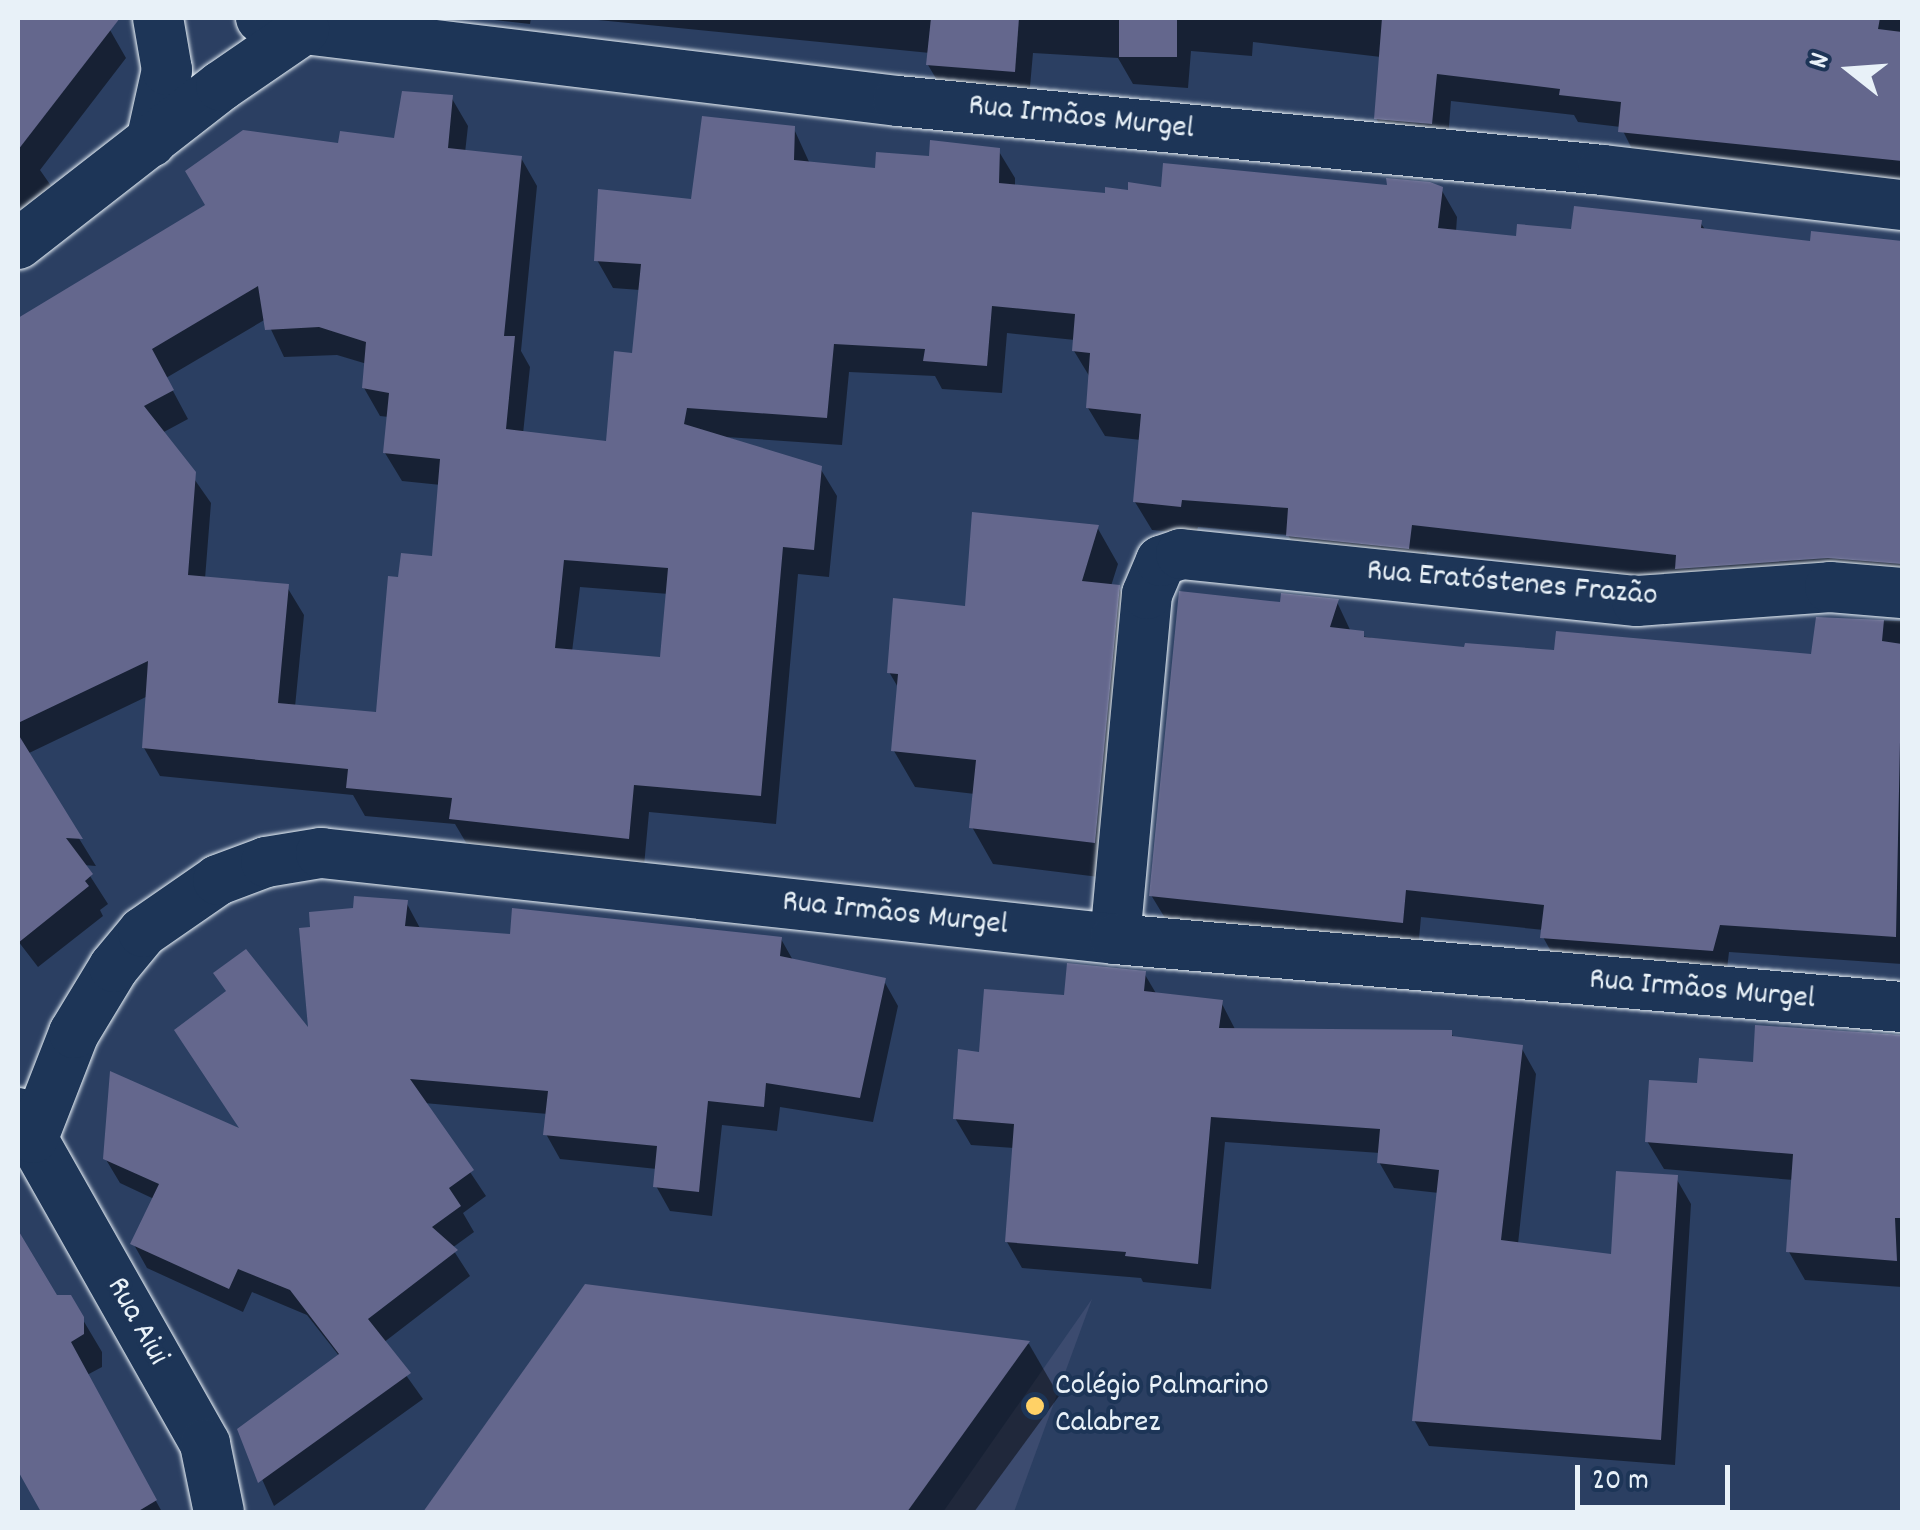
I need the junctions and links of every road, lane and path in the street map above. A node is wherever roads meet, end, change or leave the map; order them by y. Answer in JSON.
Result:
{"nodes":[{"id":1,"x":158,"y":18,"type":"edge"},
{"id":2,"x":283,"y":23,"type":"edge"},
{"id":3,"x":151,"y":142,"type":"junction"},
{"id":4,"x":1902,"y":205,"type":"edge"},
{"id":5,"x":18,"y":244,"type":"edge"},
{"id":6,"x":1902,"y":593,"type":"edge"},
{"id":7,"x":1115,"y":939,"type":"junction"},
{"id":8,"x":1902,"y":1008,"type":"edge"},
{"id":9,"x":26,"y":1126,"type":"edge"},
{"id":10,"x":220,"y":1512,"type":"edge"}],
"edges":[{"from":1,"to":3,"type":"street"},
{"from":2,"to":3,"type":"street"},
{"from":2,"to":4,"type":"street","name":"Rua Irmãos Murgel"},
{"from":3,"to":5,"type":"street"},
{"from":6,"to":7,"type":"street","name":"Rua Eratóstenes Frazão"},
{"from":7,"to":8,"type":"street","name":"Rua Irmãos Murgel"},
{"from":7,"to":9,"type":"street","name":"Rua Irmãos Murgel"},
{"from":9,"to":10,"type":"street","name":"Rua Aiui"}]}
